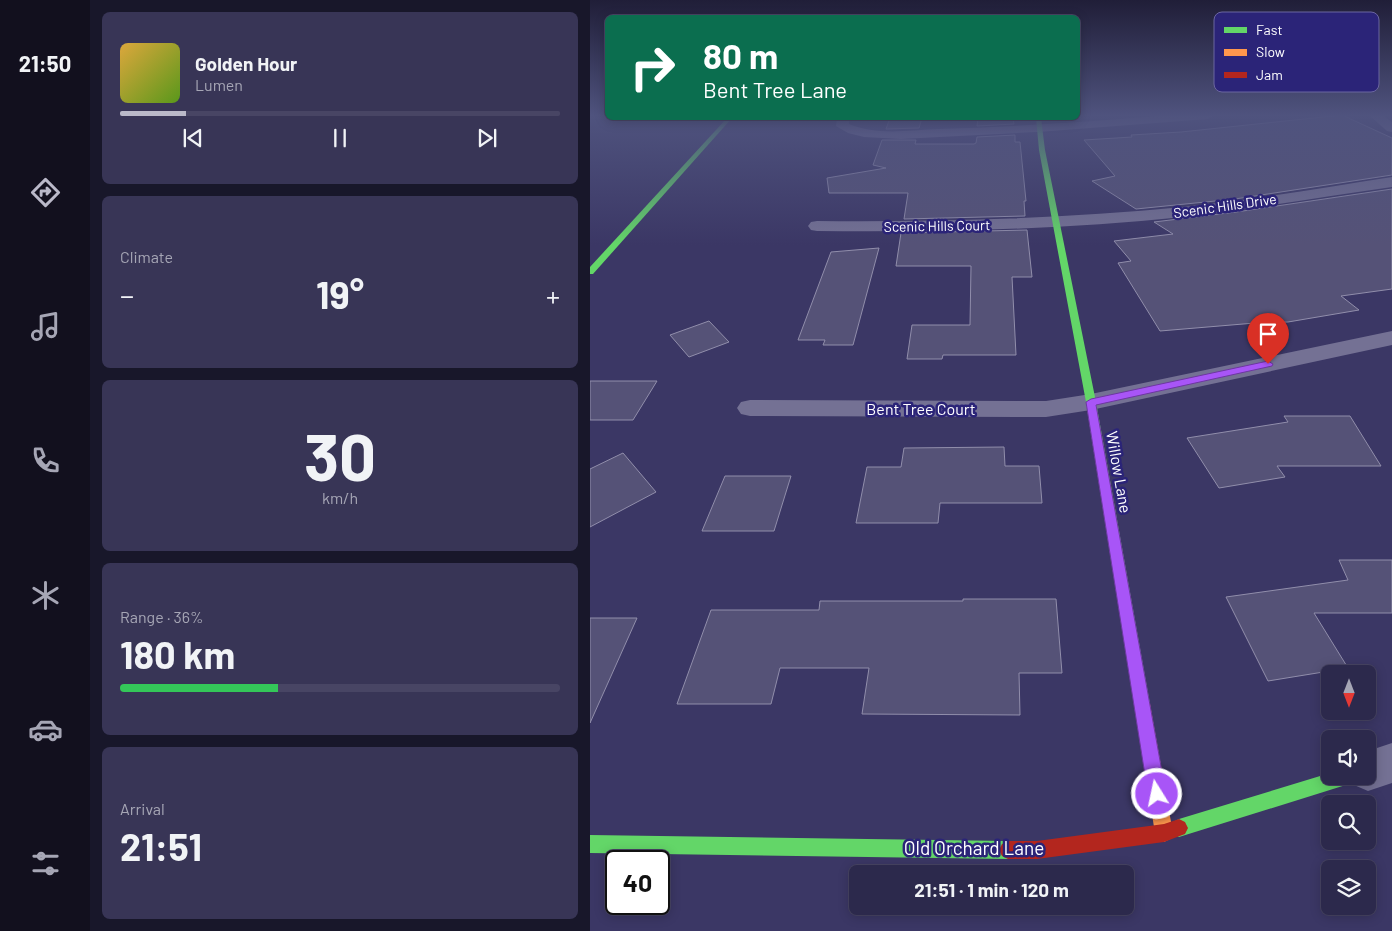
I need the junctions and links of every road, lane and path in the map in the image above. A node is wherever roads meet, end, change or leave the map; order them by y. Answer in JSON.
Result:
{"nodes":[{"id":1,"x":692,"y":158,"type":"edge"},
{"id":2,"x":1044,"y":158,"type":"edge"},
{"id":3,"x":1392,"y":182,"type":"edge"},
{"id":4,"x":1056,"y":221,"type":"junction"},
{"id":5,"x":817,"y":226,"type":"dead end"},
{"id":6,"x":590,"y":272,"type":"edge"},
{"id":7,"x":1392,"y":338,"type":"edge"},
{"id":8,"x":1091,"y":402,"type":"junction"},
{"id":9,"x":750,"y":408,"type":"dead end"},
{"id":10,"x":1392,"y":763,"type":"edge"},
{"id":11,"x":1376,"y":768,"type":"edge"},
{"id":12,"x":1321,"y":785,"type":"edge"},
{"id":13,"x":1164,"y":833,"type":"junction"},
{"id":14,"x":590,"y":844,"type":"edge"}],
"edges":[{"from":1,"to":6,"type":"street"},
{"from":2,"to":4,"type":"street","name":"Willow Lane"},
{"from":3,"to":4,"type":"street","name":"Scenic Hills Drive"},
{"from":4,"to":5,"type":"street","name":"Scenic Hills Court"},
{"from":4,"to":8,"type":"street","name":"Willow Lane"},
{"from":7,"to":8,"type":"street","name":"Bent Tree Court"},
{"from":8,"to":9,"type":"street","name":"Bent Tree Court"},
{"from":8,"to":13,"type":"street","name":"Willow Lane"},
{"from":10,"to":11,"type":"street"},
{"from":12,"to":13,"type":"street","name":"Old Orchard Lane"},
{"from":13,"to":14,"type":"street","name":"Old Orchard Lane"}]}
